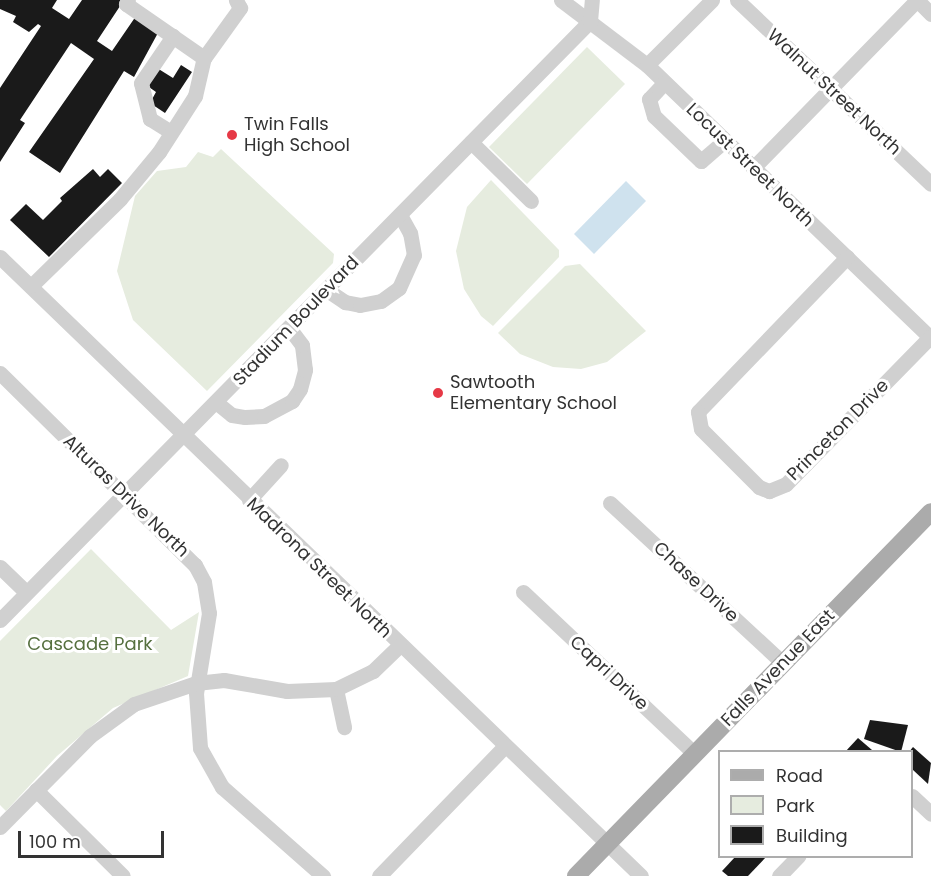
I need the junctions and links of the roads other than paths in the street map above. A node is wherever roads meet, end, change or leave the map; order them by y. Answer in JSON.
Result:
{"nodes":[{"id":1,"x":128,"y":0,"type":"edge"},
{"id":2,"x":236,"y":0,"type":"edge"},
{"id":3,"x":561,"y":0,"type":"edge"},
{"id":4,"x":592,"y":0,"type":"edge"},
{"id":5,"x":712,"y":0,"type":"edge"},
{"id":6,"x":737,"y":0,"type":"edge"},
{"id":7,"x":917,"y":0,"type":"edge"},
{"id":8,"x":931,"y":14,"type":"edge"},
{"id":9,"x":590,"y":21,"type":"junction"},
{"id":10,"x":173,"y":36,"type":"junction"},
{"id":11,"x":204,"y":58,"type":"junction"},
{"id":12,"x":647,"y":66,"type":"junction"},
{"id":13,"x":664,"y":83,"type":"junction"},
{"id":14,"x":830,"y":88,"type":"junction"},
{"id":15,"x":171,"y":132,"type":"junction"},
{"id":16,"x":724,"y":141,"type":"junction"},
{"id":17,"x":471,"y":142,"type":"junction"},
{"id":18,"x":753,"y":168,"type":"junction"},
{"id":19,"x":931,"y":184,"type":"edge"},
{"id":20,"x":531,"y":201,"type":"dead end"},
{"id":21,"x":400,"y":215,"type":"junction"},
{"id":22,"x":0,"y":257,"type":"edge"},
{"id":23,"x":847,"y":257,"type":"junction"},
{"id":24,"x":31,"y":286,"type":"junction"},
{"id":25,"x":327,"y":290,"type":"junction"},
{"id":26,"x":290,"y":328,"type":"junction"},
{"id":27,"x":931,"y":338,"type":"edge"},
{"id":28,"x":0,"y":373,"type":"edge"},
{"id":29,"x":217,"y":403,"type":"junction"},
{"id":30,"x":185,"y":435,"type":"junction"},
{"id":31,"x":281,"y":465,"type":"dead end"},
{"id":32,"x":123,"y":493,"type":"junction"},
{"id":33,"x":249,"y":500,"type":"junction"},
{"id":34,"x":610,"y":503,"type":"dead end"},
{"id":35,"x":931,"y":512,"type":"edge"},
{"id":36,"x":0,"y":567,"type":"edge"},
{"id":37,"x":26,"y":592,"type":"junction"},
{"id":38,"x":523,"y":592,"type":"dead end"},
{"id":39,"x":0,"y":620,"type":"edge"},
{"id":40,"x":399,"y":646,"type":"junction"},
{"id":41,"x":782,"y":662,"type":"junction"},
{"id":42,"x":196,"y":683,"type":"junction"},
{"id":43,"x":336,"y":689,"type":"junction"},
{"id":44,"x":344,"y":727,"type":"dead end"},
{"id":45,"x":505,"y":746,"type":"junction"},
{"id":46,"x":695,"y":754,"type":"junction"},
{"id":47,"x":36,"y":790,"type":"junction"},
{"id":48,"x":913,"y":797,"type":"edge"},
{"id":49,"x":931,"y":814,"type":"edge"},
{"id":50,"x":0,"y":827,"type":"edge"},
{"id":51,"x":608,"y":843,"type":"junction"},
{"id":52,"x":796,"y":858,"type":"edge"},
{"id":53,"x":119,"y":874,"type":"edge"},
{"id":54,"x":323,"y":876,"type":"edge"},
{"id":55,"x":379,"y":876,"type":"edge"},
{"id":56,"x":576,"y":876,"type":"edge"},
{"id":57,"x":641,"y":876,"type":"edge"},
{"id":58,"x":779,"y":876,"type":"edge"}],
"edges":[{"from":1,"to":10,"type":"street"},
{"from":2,"to":11,"type":"street"},
{"from":3,"to":9,"type":"street","name":"Locust Street North"},
{"from":4,"to":9,"type":"street"},
{"from":5,"to":12,"type":"street"},
{"from":6,"to":14,"type":"street","name":"Walnut Street North"},
{"from":7,"to":8,"type":"street"},
{"from":7,"to":14,"type":"street"},
{"from":9,"to":12,"type":"street","name":"Locust Street North"},
{"from":9,"to":17,"type":"street","name":"Stadium Boulevard"},
{"from":10,"to":11,"type":"street"},
{"from":10,"to":15,"type":"street"},
{"from":11,"to":15,"type":"street"},
{"from":12,"to":13,"type":"street","name":"Locust Street North"},
{"from":13,"to":16,"type":"street","name":"Locust Street North"},
{"from":13,"to":16,"type":"street"},
{"from":14,"to":18,"type":"street"},
{"from":14,"to":19,"type":"street","name":"Walnut Street North"},
{"from":15,"to":24,"type":"street"},
{"from":16,"to":18,"type":"street","name":"Locust Street North"},
{"from":17,"to":20,"type":"street"},
{"from":17,"to":21,"type":"street","name":"Stadium Boulevard"},
{"from":18,"to":23,"type":"street","name":"Locust Street North"},
{"from":21,"to":25,"type":"street","name":"Stadium Boulevard"},
{"from":21,"to":25,"type":"street"},
{"from":22,"to":24,"type":"street","name":"Madrona Street North"},
{"from":23,"to":27,"type":"street","name":"Locust Street North"},
{"from":23,"to":27,"type":"street","name":"Princeton Drive"},
{"from":24,"to":30,"type":"street","name":"Madrona Street North"},
{"from":25,"to":26,"type":"street","name":"Stadium Boulevard"},
{"from":26,"to":29,"type":"street","name":"Stadium Boulevard"},
{"from":26,"to":29,"type":"street"},
{"from":28,"to":32,"type":"street","name":"Alturas Drive North"},
{"from":29,"to":30,"type":"street","name":"Stadium Boulevard"},
{"from":30,"to":32,"type":"street","name":"Stadium Boulevard"},
{"from":30,"to":33,"type":"street","name":"Madrona Street North"},
{"from":31,"to":33,"type":"street"},
{"from":32,"to":37,"type":"street","name":"Stadium Boulevard"},
{"from":32,"to":42,"type":"street","name":"Alturas Drive North"},
{"from":33,"to":40,"type":"street","name":"Madrona Street North"},
{"from":34,"to":41,"type":"street","name":"Chase Drive"},
{"from":35,"to":41,"type":"main road","name":"Falls Avenue East"},
{"from":36,"to":37,"type":"street"},
{"from":37,"to":39,"type":"street","name":"Stadium Boulevard"},
{"from":38,"to":46,"type":"street","name":"Capri Drive"},
{"from":40,"to":43,"type":"street"},
{"from":40,"to":45,"type":"street","name":"Madrona Street North"},
{"from":41,"to":46,"type":"main road","name":"Falls Avenue East"},
{"from":42,"to":43,"type":"street"},
{"from":42,"to":47,"type":"street"},
{"from":42,"to":54,"type":"street","name":"Alturas Drive North"},
{"from":43,"to":44,"type":"street"},
{"from":45,"to":51,"type":"street","name":"Madrona Street North"},
{"from":45,"to":55,"type":"street"},
{"from":46,"to":51,"type":"main road","name":"Falls Avenue East"},
{"from":47,"to":50,"type":"street"},
{"from":47,"to":53,"type":"street"},
{"from":48,"to":49,"type":"street"},
{"from":51,"to":56,"type":"main road","name":"Falls Avenue East"},
{"from":51,"to":57,"type":"street","name":"Madrona Street North"},
{"from":52,"to":58,"type":"street"}]}
